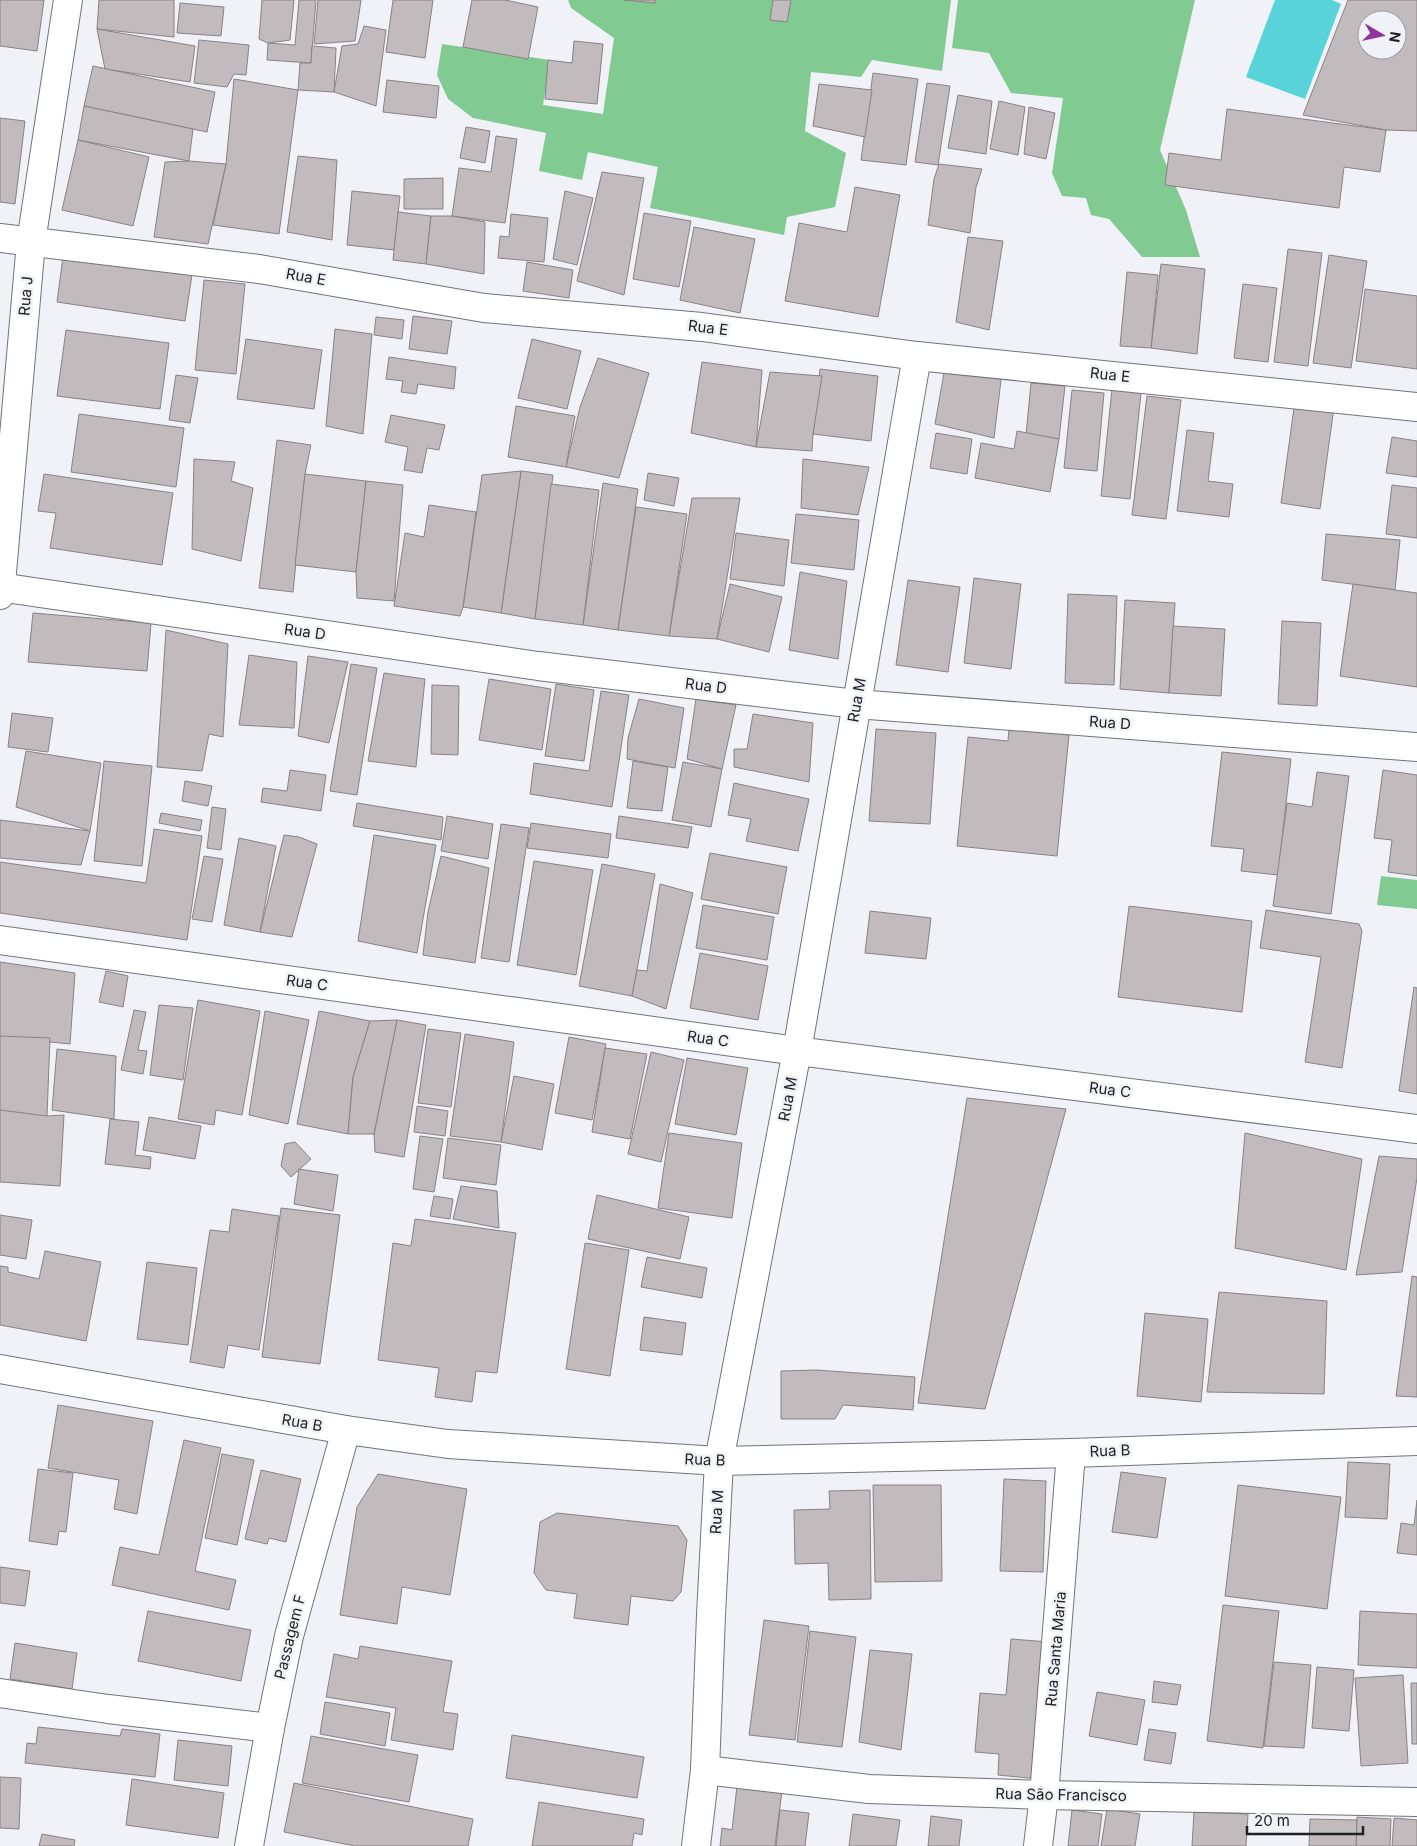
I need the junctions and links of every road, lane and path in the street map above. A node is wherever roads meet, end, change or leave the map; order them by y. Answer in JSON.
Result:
{"nodes":[{"id":1,"x":68,"y":0,"type":"edge"},
{"id":2,"x":0,"y":238,"type":"edge"},
{"id":3,"x":31,"y":242,"type":"junction"},
{"id":4,"x":917,"y":356,"type":"junction"},
{"id":5,"x":1417,"y":407,"type":"edge"},
{"id":6,"x":0,"y":590,"type":"edge"},
{"id":7,"x":856,"y":704,"type":"junction"},
{"id":8,"x":1417,"y":747,"type":"edge"},
{"id":9,"x":0,"y":940,"type":"edge"},
{"id":10,"x":798,"y":1051,"type":"junction"},
{"id":11,"x":1417,"y":1129,"type":"edge"},
{"id":12,"x":0,"y":1369,"type":"edge"},
{"id":13,"x":346,"y":1430,"type":"junction"},
{"id":14,"x":1417,"y":1442,"type":"edge"},
{"id":15,"x":1071,"y":1453,"type":"junction"},
{"id":16,"x":719,"y":1461,"type":"junction"},
{"id":17,"x":0,"y":1693,"type":"edge"},
{"id":18,"x":270,"y":1728,"type":"junction"},
{"id":19,"x":705,"y":1770,"type":"junction"},
{"id":20,"x":1044,"y":1795,"type":"junction"},
{"id":21,"x":1417,"y":1802,"type":"edge"},
{"id":22,"x":249,"y":1846,"type":"edge"},
{"id":23,"x":696,"y":1846,"type":"edge"},
{"id":24,"x":1038,"y":1846,"type":"edge"}],
"edges":[{"from":1,"to":3,"type":"street","name":"Rua J"},
{"from":2,"to":3,"type":"street","name":"Rua E"},
{"from":3,"to":4,"type":"street","name":"Rua E"},
{"from":3,"to":6,"type":"street","name":"Rua J"},
{"from":4,"to":5,"type":"street","name":"Rua E"},
{"from":4,"to":7,"type":"street","name":"Rua M"},
{"from":6,"to":7,"type":"street","name":"Rua D"},
{"from":7,"to":8,"type":"street","name":"Rua D"},
{"from":7,"to":10,"type":"street","name":"Rua M"},
{"from":9,"to":10,"type":"street","name":"Rua C"},
{"from":10,"to":11,"type":"street","name":"Rua C"},
{"from":10,"to":16,"type":"street","name":"Rua M"},
{"from":12,"to":13,"type":"street","name":"Rua B"},
{"from":13,"to":16,"type":"street","name":"Rua B"},
{"from":13,"to":18,"type":"street","name":"Passagem F"},
{"from":14,"to":15,"type":"street","name":"Rua B"},
{"from":15,"to":16,"type":"street","name":"Rua B"},
{"from":15,"to":20,"type":"street","name":"Rua Santa Maria"},
{"from":16,"to":19,"type":"street","name":"Rua M"},
{"from":17,"to":18,"type":"street"},
{"from":18,"to":22,"type":"street","name":"Passagem F"},
{"from":19,"to":20,"type":"street","name":"Rua São Francisco"},
{"from":19,"to":23,"type":"street","name":"Rua M"},
{"from":20,"to":21,"type":"street","name":"Rua São Francisco"},
{"from":20,"to":24,"type":"street","name":"Rua Santa Maria"}]}
